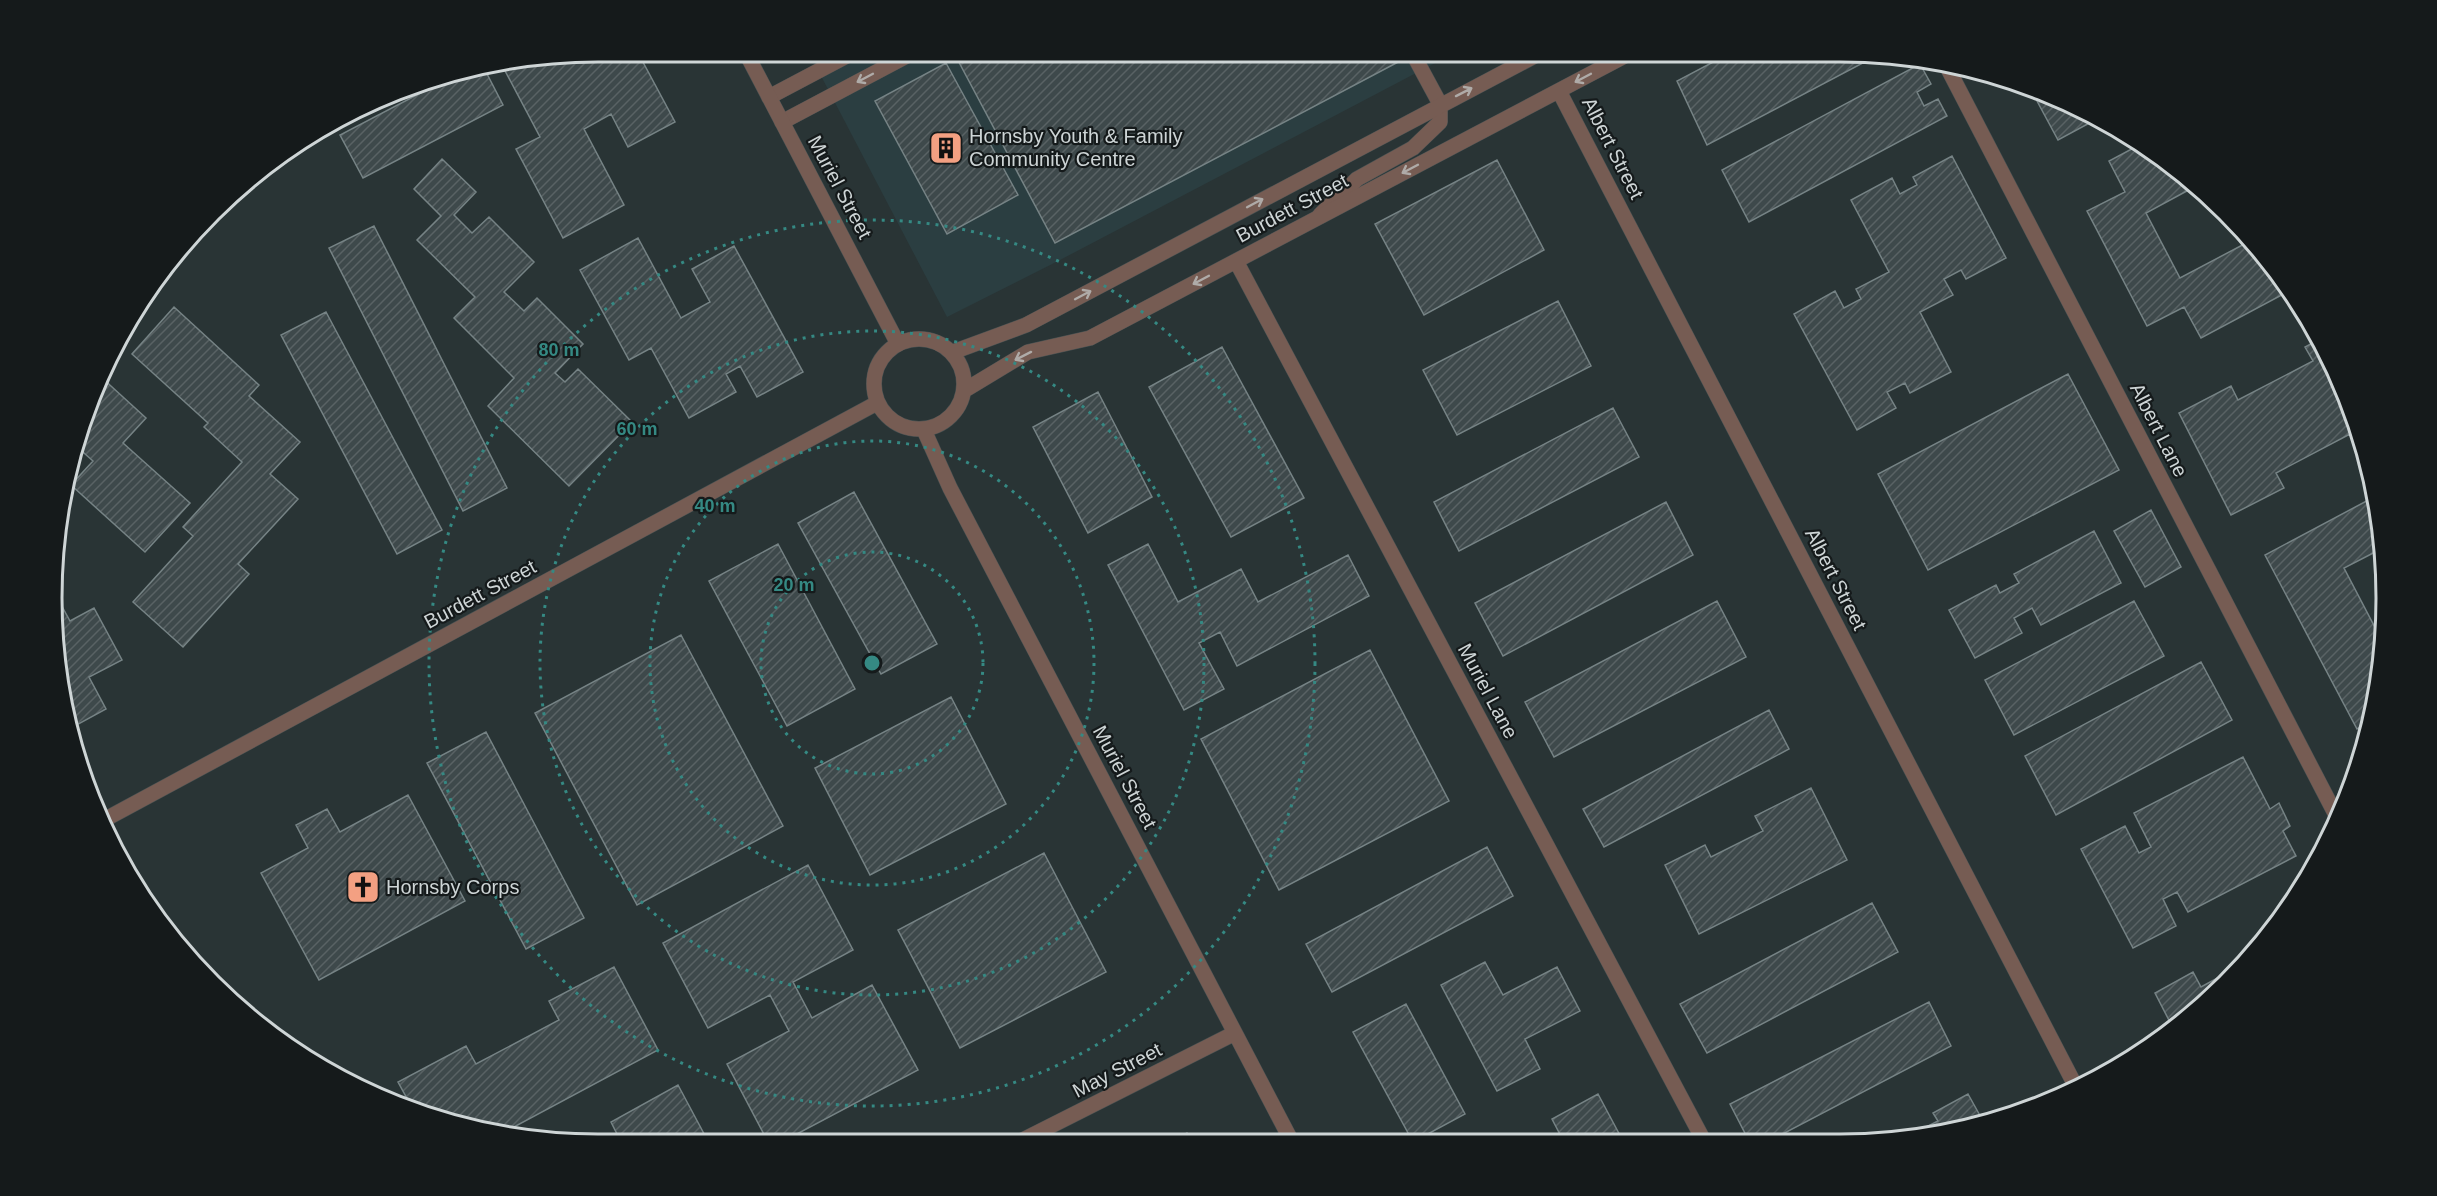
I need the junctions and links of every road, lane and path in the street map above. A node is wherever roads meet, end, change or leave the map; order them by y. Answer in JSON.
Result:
{"nodes":[{"id":1,"x":752,"y":62,"type":"edge"},
{"id":2,"x":835,"y":62,"type":"edge"},
{"id":3,"x":895,"y":62,"type":"edge"},
{"id":4,"x":1417,"y":62,"type":"edge"},
{"id":5,"x":1522,"y":62,"type":"edge"},
{"id":6,"x":1613,"y":62,"type":"edge"},
{"id":7,"x":1951,"y":74,"type":"edge"},
{"id":8,"x":1559,"y":91,"type":"junction"},
{"id":9,"x":769,"y":97,"type":"junction"},
{"id":10,"x":1440,"y":104,"type":"junction"},
{"id":11,"x":782,"y":122,"type":"junction"},
{"id":12,"x":1314,"y":220,"type":"junction"},
{"id":13,"x":1236,"y":261,"type":"junction"},
{"id":14,"x":898,"y":344,"type":"junction"},
{"id":15,"x":953,"y":352,"type":"junction"},
{"id":16,"x":965,"y":390,"type":"junction"},
{"id":17,"x":877,"y":403,"type":"junction"},
{"id":18,"x":924,"y":430,"type":"junction"},
{"id":19,"x":2332,"y":808,"type":"edge"},
{"id":20,"x":109,"y":817,"type":"edge"},
{"id":21,"x":1235,"y":1033,"type":"junction"},
{"id":22,"x":2072,"y":1081,"type":"edge"},
{"id":23,"x":1035,"y":1134,"type":"edge"},
{"id":24,"x":1287,"y":1134,"type":"edge"},
{"id":25,"x":1700,"y":1134,"type":"edge"}],
"edges":[{"from":1,"to":9,"type":"street","name":"Muriel Street"},
{"from":2,"to":9,"type":"street"},
{"from":3,"to":11,"type":"street","one_way":true},
{"from":4,"to":10,"type":"street"},
{"from":10,"to":5,"type":"street","name":"Burdett Street","one_way":true},
{"from":6,"to":8,"type":"street","name":"Burdett Street","one_way":true},
{"from":7,"to":19,"type":"street","name":"Albert Lane"},
{"from":8,"to":12,"type":"street","name":"Burdett Street","one_way":true},
{"from":8,"to":22,"type":"street","name":"Albert Street"},
{"from":9,"to":11,"type":"street","name":"Muriel Street"},
{"from":10,"to":12,"type":"street"},
{"from":15,"to":10,"type":"street","name":"Burdett Street","one_way":true},
{"from":11,"to":14,"type":"street","name":"Muriel Street"},
{"from":12,"to":13,"type":"street","name":"Burdett Street"},
{"from":13,"to":16,"type":"street","name":"Burdett Street","one_way":true},
{"from":13,"to":25,"type":"street","name":"Muriel Lane"},
{"from":14,"to":15,"type":"street"},
{"from":14,"to":17,"type":"street"},
{"from":15,"to":16,"type":"street"},
{"from":16,"to":18,"type":"street"},
{"from":17,"to":18,"type":"street"},
{"from":17,"to":20,"type":"street","name":"Burdett Street"},
{"from":18,"to":21,"type":"street","name":"Muriel Street"},
{"from":21,"to":23,"type":"street","name":"May Street"},
{"from":21,"to":24,"type":"street","name":"Muriel Street"}]}
